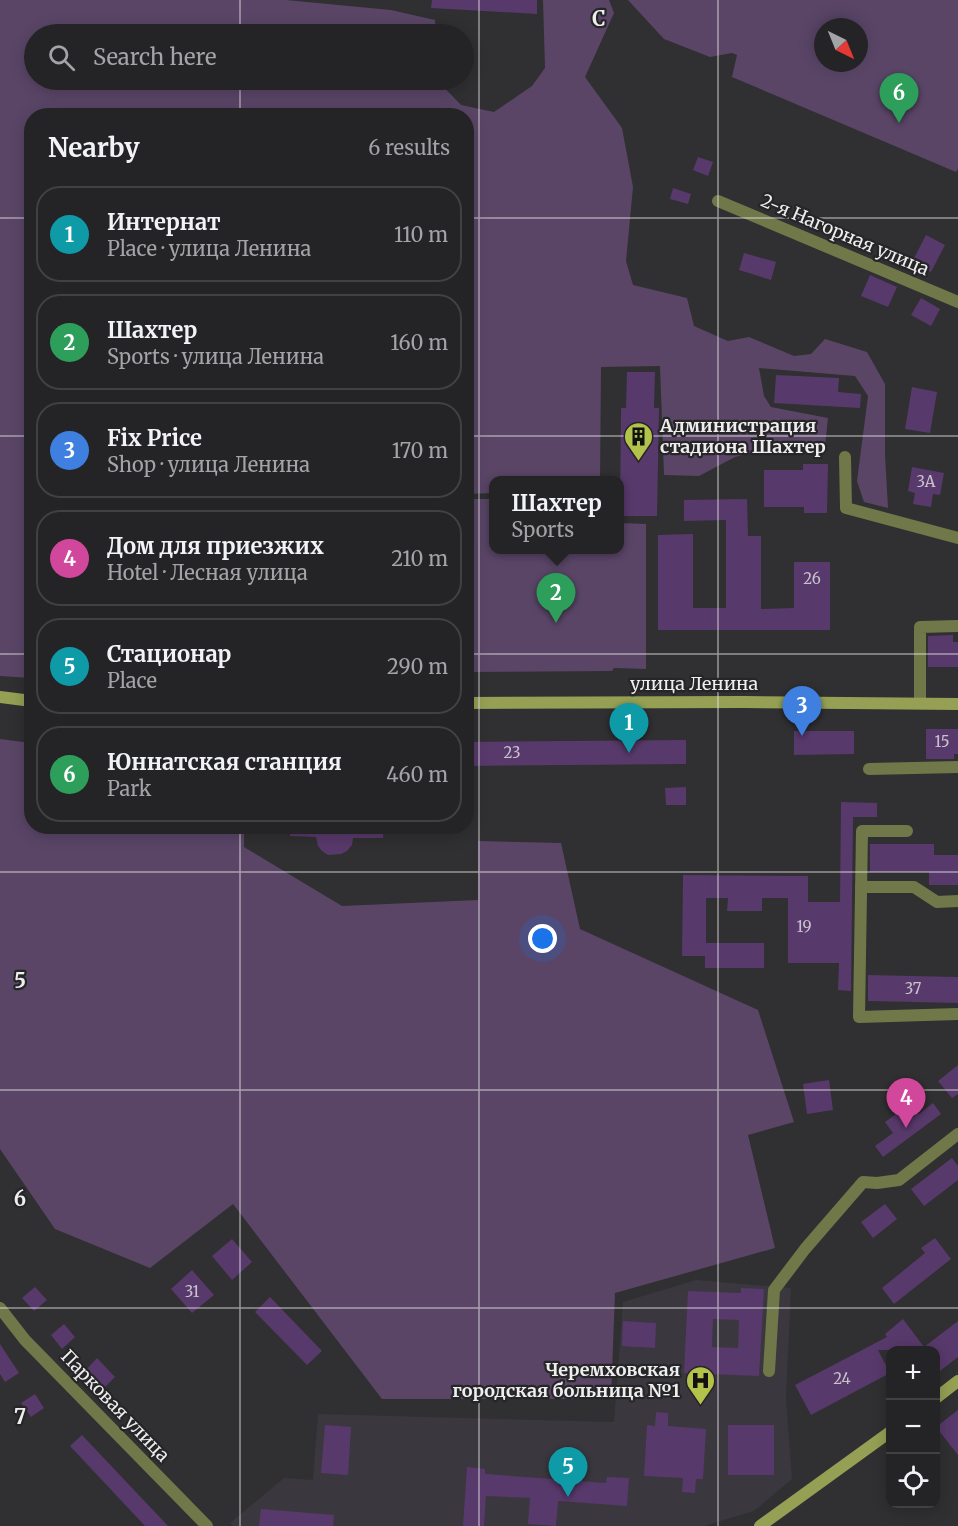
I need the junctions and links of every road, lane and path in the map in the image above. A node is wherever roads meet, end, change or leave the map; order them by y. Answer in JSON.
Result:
{"nodes":[{"id":1,"x":718,"y":201,"type":"dead end"},
{"id":2,"x":958,"y":302,"type":"edge"},
{"id":3,"x":845,"y":457,"type":"dead end"},
{"id":4,"x":958,"y":538,"type":"edge"},
{"id":5,"x":958,"y":626,"type":"edge"},
{"id":6,"x":0,"y":697,"type":"edge"},
{"id":7,"x":24,"y":700,"type":"edge"},
{"id":8,"x":474,"y":703,"type":"edge"},
{"id":9,"x":920,"y":703,"type":"junction"},
{"id":10,"x":958,"y":704,"type":"edge"},
{"id":11,"x":958,"y":767,"type":"edge"},
{"id":12,"x":869,"y":769,"type":"dead end"},
{"id":13,"x":907,"y":831,"type":"dead end"},
{"id":14,"x":861,"y":887,"type":"junction"},
{"id":15,"x":958,"y":901,"type":"edge"},
{"id":16,"x":958,"y":1014,"type":"edge"},
{"id":17,"x":958,"y":1134,"type":"edge"},
{"id":18,"x":0,"y":1308,"type":"edge"},
{"id":19,"x":769,"y":1371,"type":"dead end"},
{"id":20,"x":958,"y":1381,"type":"edge"},
{"id":21,"x":940,"y":1395,"type":"edge"},
{"id":22,"x":886,"y":1436,"type":"edge"},
{"id":23,"x":207,"y":1526,"type":"edge"},
{"id":24,"x":760,"y":1526,"type":"edge"}],
"edges":[{"from":1,"to":2,"type":"street","name":"2-я Нагорная улица"},
{"from":3,"to":4,"type":"street"},
{"from":5,"to":9,"type":"street"},
{"from":6,"to":7,"type":"main road"},
{"from":8,"to":9,"type":"main road","name":"улица Ленина"},
{"from":9,"to":10,"type":"main road","name":"улица Ленина"},
{"from":11,"to":12,"type":"street"},
{"from":13,"to":14,"type":"street"},
{"from":14,"to":15,"type":"street"},
{"from":14,"to":16,"type":"street"},
{"from":17,"to":19,"type":"street"},
{"from":18,"to":23,"type":"street","name":"Парковая улица"},
{"from":20,"to":21,"type":"main road"},
{"from":22,"to":24,"type":"main road"}]}
